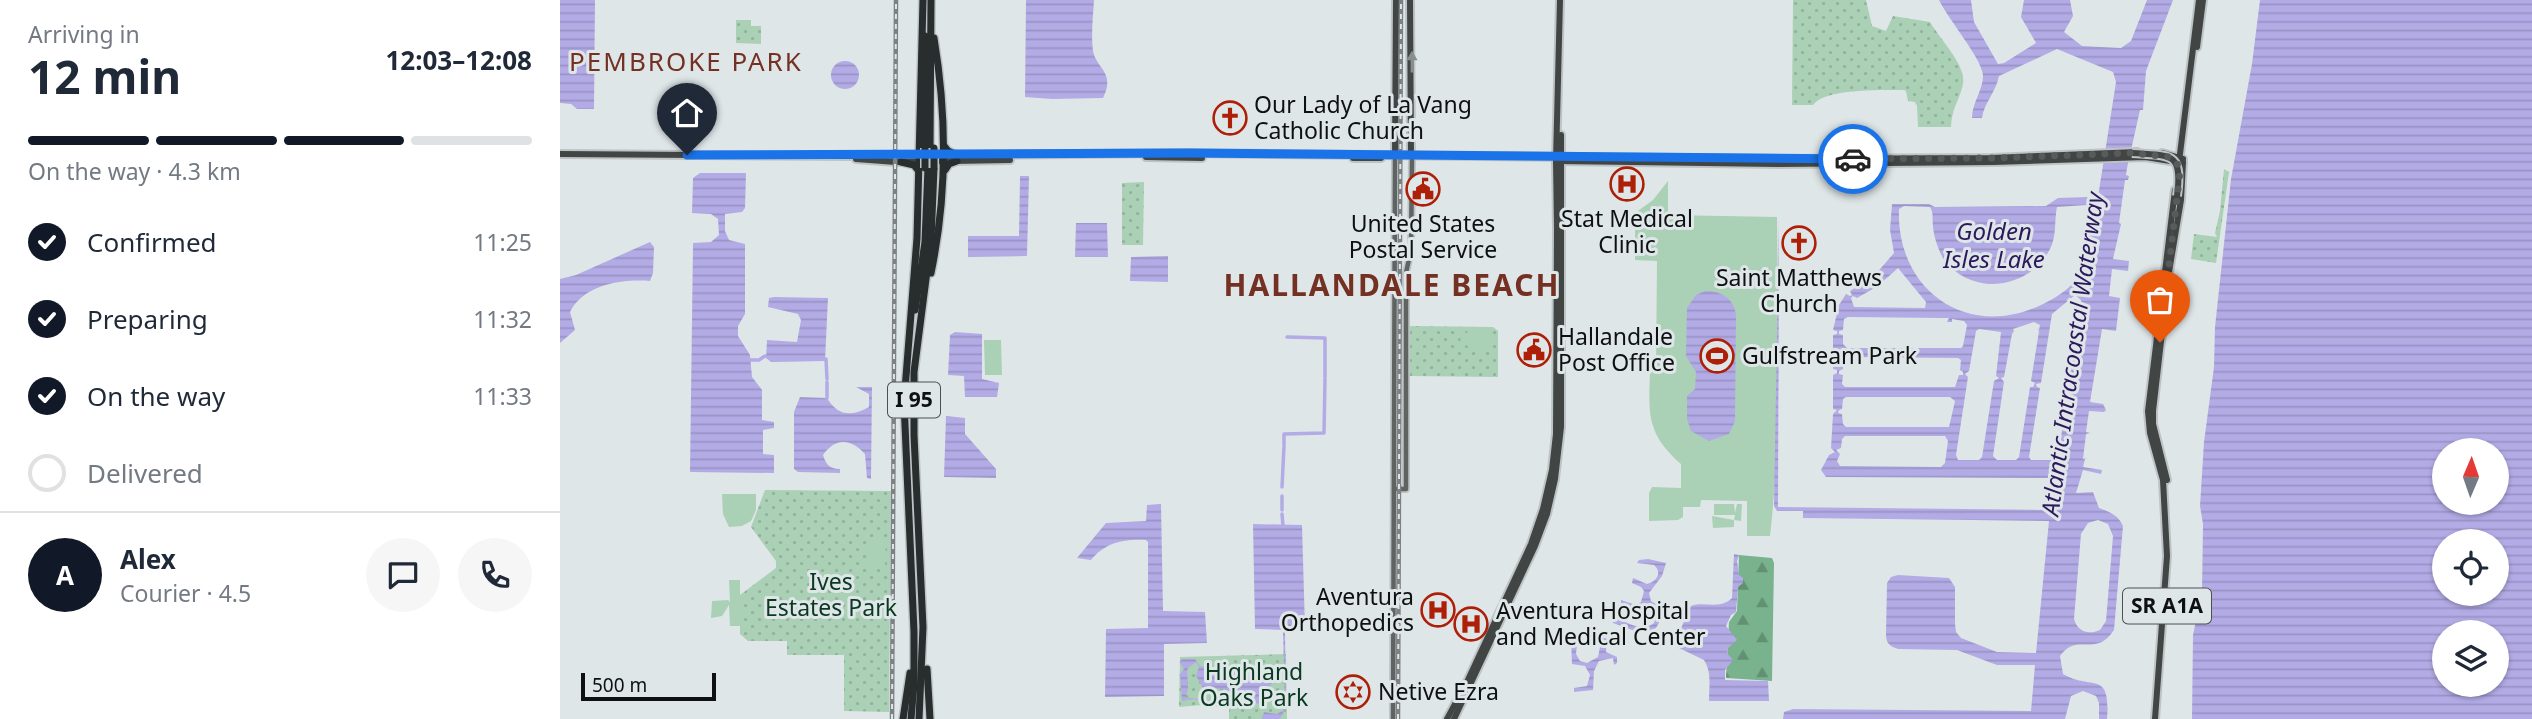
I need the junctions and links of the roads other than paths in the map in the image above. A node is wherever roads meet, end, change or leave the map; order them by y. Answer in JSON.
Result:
{"nodes":[{"id":1,"x":928,"y":0,"type":"edge"},
{"id":2,"x":1396,"y":0,"type":"edge"},
{"id":3,"x":1410,"y":0,"type":"edge"},
{"id":4,"x":1560,"y":0,"type":"edge"},
{"id":5,"x":2201,"y":0,"type":"edge"},
{"id":6,"x":934,"y":37,"type":"junction"},
{"id":7,"x":928,"y":46,"type":"junction"},
{"id":8,"x":931,"y":61,"type":"junction"},
{"id":9,"x":924,"y":99,"type":"junction"},
{"id":10,"x":934,"y":119,"type":"junction"},
{"id":11,"x":929,"y":148,"type":"junction"},
{"id":12,"x":2071,"y":153,"type":"junction"},
{"id":13,"x":2132,"y":153,"type":"junction"},
{"id":14,"x":944,"y":154,"type":"junction"},
{"id":15,"x":1182,"y":155,"type":"junction"},
{"id":16,"x":2096,"y":155,"type":"junction"},
{"id":17,"x":560,"y":156,"type":"edge"},
{"id":18,"x":622,"y":156,"type":"junction"},
{"id":19,"x":828,"y":156,"type":"junction"},
{"id":20,"x":915,"y":156,"type":"junction"},
{"id":21,"x":1395,"y":156,"type":"junction"},
{"id":22,"x":1411,"y":156,"type":"junction"},
{"id":23,"x":2169,"y":156,"type":"junction"},
{"id":24,"x":724,"y":157,"type":"junction"},
{"id":25,"x":1080,"y":157,"type":"junction"},
{"id":26,"x":1457,"y":157,"type":"junction"},
{"id":27,"x":1476,"y":157,"type":"junction"},
{"id":28,"x":873,"y":158,"type":"junction"},
{"id":29,"x":957,"y":158,"type":"junction"},
{"id":30,"x":820,"y":159,"type":"junction"},
{"id":31,"x":1558,"y":159,"type":"junction"},
{"id":32,"x":1741,"y":159,"type":"junction"},
{"id":33,"x":1832,"y":159,"type":"junction"},
{"id":34,"x":2062,"y":159,"type":"junction"},
{"id":35,"x":901,"y":162,"type":"junction"},
{"id":36,"x":2182,"y":162,"type":"junction"},
{"id":37,"x":1724,"y":163,"type":"junction"},
{"id":38,"x":1821,"y":164,"type":"junction"},
{"id":39,"x":927,"y":169,"type":"junction"},
{"id":40,"x":944,"y":170,"type":"junction"},
{"id":41,"x":2176,"y":185,"type":"junction"},
{"id":42,"x":2179,"y":195,"type":"junction"},
{"id":43,"x":921,"y":307,"type":"junction"},
{"id":44,"x":1559,"y":328,"type":"junction"},
{"id":45,"x":2151,"y":426,"type":"junction"},
{"id":46,"x":1552,"y":485,"type":"junction"},
{"id":47,"x":1394,"y":489,"type":"junction"},
{"id":48,"x":2165,"y":493,"type":"junction"},
{"id":49,"x":912,"y":588,"type":"junction"},
{"id":50,"x":1508,"y":602,"type":"junction"},
{"id":51,"x":923,"y":627,"type":"junction"},
{"id":52,"x":903,"y":719,"type":"edge"},
{"id":53,"x":915,"y":719,"type":"edge"},
{"id":54,"x":930,"y":719,"type":"edge"},
{"id":55,"x":1392,"y":719,"type":"edge"},
{"id":56,"x":1446,"y":719,"type":"edge"},
{"id":57,"x":1454,"y":719,"type":"edge"},
{"id":58,"x":2156,"y":719,"type":"edge"}],
"edges":[{"from":1,"to":6,"type":"highway","number":"I 95"},
{"from":1,"to":7,"type":"highway"},
{"from":1,"to":8,"type":"highway"},
{"from":1,"to":9,"type":"highway","number":"I 95"},
{"from":1,"to":20,"type":"highway"},
{"from":2,"to":21,"type":"main road"},
{"from":22,"to":3,"type":"main road","one_way":true},
{"from":4,"to":31,"type":"main road"},
{"from":5,"to":36,"type":"main road"},
{"from":6,"to":10,"type":"highway","number":"I 95"},
{"from":6,"to":14,"type":"highway"},
{"from":7,"to":9,"type":"highway"},
{"from":7,"to":11,"type":"highway"},
{"from":8,"to":10,"type":"highway"},
{"from":8,"to":11,"type":"highway"},
{"from":9,"to":11,"type":"highway","number":"I 95"},
{"from":10,"to":11,"type":"highway","number":"I 95"},
{"from":11,"to":39,"type":"highway","number":"I 95","bridge":true},
{"from":12,"to":16,"type":"main road"},
{"from":12,"to":33,"type":"main road"},
{"from":12,"to":34,"type":"main road"},
{"from":13,"to":16,"type":"main road"},
{"from":13,"to":23,"type":"main road","bridge":true},
{"from":13,"to":42,"type":"main road","bridge":true},
{"from":14,"to":20,"type":"main road"},
{"from":14,"to":29,"type":"main road"},
{"from":14,"to":29,"type":"highway"},
{"from":14,"to":40,"type":"highway"},
{"from":15,"to":21,"type":"main road"},
{"from":15,"to":25,"type":"main road"},
{"from":15,"to":25,"type":"main road"},
{"from":16,"to":23,"type":"main road","bridge":true},
{"from":16,"to":34,"type":"main road"},
{"from":17,"to":18,"type":"main road"},
{"from":17,"to":18,"type":"main road"},
{"from":18,"to":24,"type":"main road"},
{"from":18,"to":24,"type":"main road"},
{"from":19,"to":24,"type":"main road"},
{"from":19,"to":28,"type":"main road"},
{"from":19,"to":30,"type":"main road"},
{"from":20,"to":28,"type":"main road"},
{"from":20,"to":35,"type":"main road"},
{"from":20,"to":39,"type":"highway"},
{"from":21,"to":22,"type":"main road"},
{"from":21,"to":47,"type":"main road"},
{"from":22,"to":26,"type":"main road"},
{"from":22,"to":26,"type":"main road"},
{"from":22,"to":47,"type":"main road"},
{"from":23,"to":36,"type":"main road"},
{"from":23,"to":36,"type":"main road"},
{"from":24,"to":30,"type":"main road"},
{"from":25,"to":29,"type":"main road"},
{"from":25,"to":29,"type":"main road"},
{"from":26,"to":27,"type":"main road"},
{"from":27,"to":31,"type":"main road"},
{"from":27,"to":31,"type":"main road"},
{"from":28,"to":30,"type":"main road"},
{"from":28,"to":35,"type":"main road"},
{"from":29,"to":40,"type":"highway"},
{"from":31,"to":32,"type":"main road"},
{"from":31,"to":37,"type":"main road"},
{"from":31,"to":44,"type":"main road"},
{"from":31,"to":44,"type":"main road"},
{"from":32,"to":33,"type":"main road"},
{"from":32,"to":37,"type":"main road"},
{"from":33,"to":38,"type":"main road"},
{"from":34,"to":38,"type":"main road"},
{"from":35,"to":39,"type":"highway"},
{"from":36,"to":41,"type":"main road"},
{"from":36,"to":42,"type":"main road"},
{"from":37,"to":38,"type":"main road"},
{"from":39,"to":43,"type":"highway","number":"I 95"},
{"from":39,"to":49,"type":"highway","number":"I 95"},
{"from":39,"to":53,"type":"highway"},
{"from":40,"to":43,"type":"highway"},
{"from":41,"to":42,"type":"main road"},
{"from":41,"to":45,"type":"main road"},
{"from":42,"to":45,"type":"main road","number":"SR A1A"},
{"from":43,"to":51,"type":"highway","number":"I 95"},
{"from":44,"to":46,"type":"main road"},
{"from":44,"to":46,"type":"main road"},
{"from":45,"to":48,"type":"main road","number":"SR A1A"},
{"from":45,"to":48,"type":"main road","number":"SR A1A"},
{"from":46,"to":50,"type":"main road"},
{"from":46,"to":50,"type":"main road"},
{"from":47,"to":55,"type":"main road"},
{"from":48,"to":58,"type":"main road","number":"SR A1A"},
{"from":49,"to":52,"type":"highway"},
{"from":49,"to":53,"type":"highway","number":"I 95"},
{"from":50,"to":56,"type":"main road"},
{"from":50,"to":57,"type":"main road"},
{"from":51,"to":53,"type":"highway","number":"I 95"},
{"from":51,"to":54,"type":"highway"}]}
